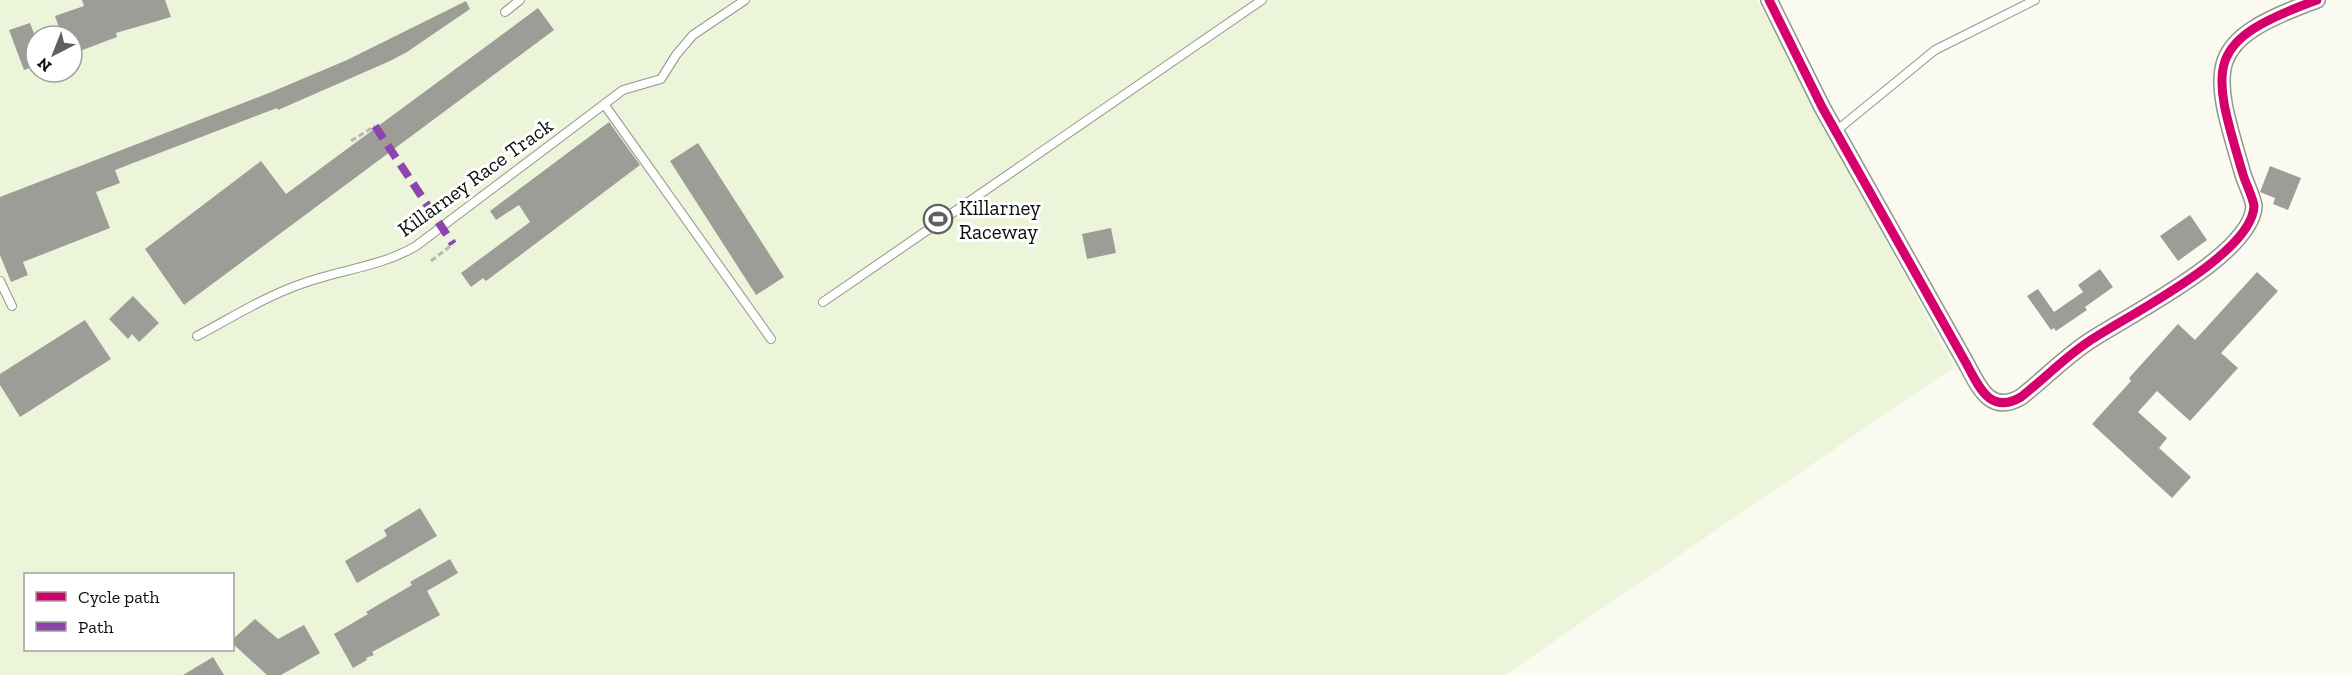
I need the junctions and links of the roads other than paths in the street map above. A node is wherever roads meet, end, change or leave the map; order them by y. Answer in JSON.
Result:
{"nodes":[{"id":1,"x":520,"y":0,"type":"edge"},
{"id":2,"x":745,"y":0,"type":"edge"},
{"id":3,"x":1262,"y":0,"type":"edge"},
{"id":4,"x":1769,"y":0,"type":"edge"},
{"id":5,"x":2035,"y":0,"type":"edge"},
{"id":6,"x":2317,"y":0,"type":"edge"},
{"id":7,"x":2293,"y":4,"type":"edge"},
{"id":8,"x":505,"y":12,"type":"dead end"},
{"id":9,"x":604,"y":104,"type":"junction"},
{"id":10,"x":1836,"y":131,"type":"junction"},
{"id":11,"x":0,"y":281,"type":"edge"},
{"id":12,"x":824,"y":302,"type":"dead end"},
{"id":13,"x":12,"y":306,"type":"dead end"},
{"id":14,"x":197,"y":336,"type":"dead end"},
{"id":15,"x":771,"y":339,"type":"dead end"}],
"edges":[{"from":1,"to":8,"type":"lane"},
{"from":2,"to":9,"type":"lane","name":"Killarney Race Track"},
{"from":3,"to":12,"type":"lane"},
{"from":4,"to":10,"type":"street"},
{"from":5,"to":10,"type":"lane"},
{"from":6,"to":7,"type":"street"},
{"from":7,"to":10,"type":"street"},
{"from":9,"to":14,"type":"lane","name":"Killarney Race Track"},
{"from":9,"to":15,"type":"lane"},
{"from":11,"to":13,"type":"lane"}]}
